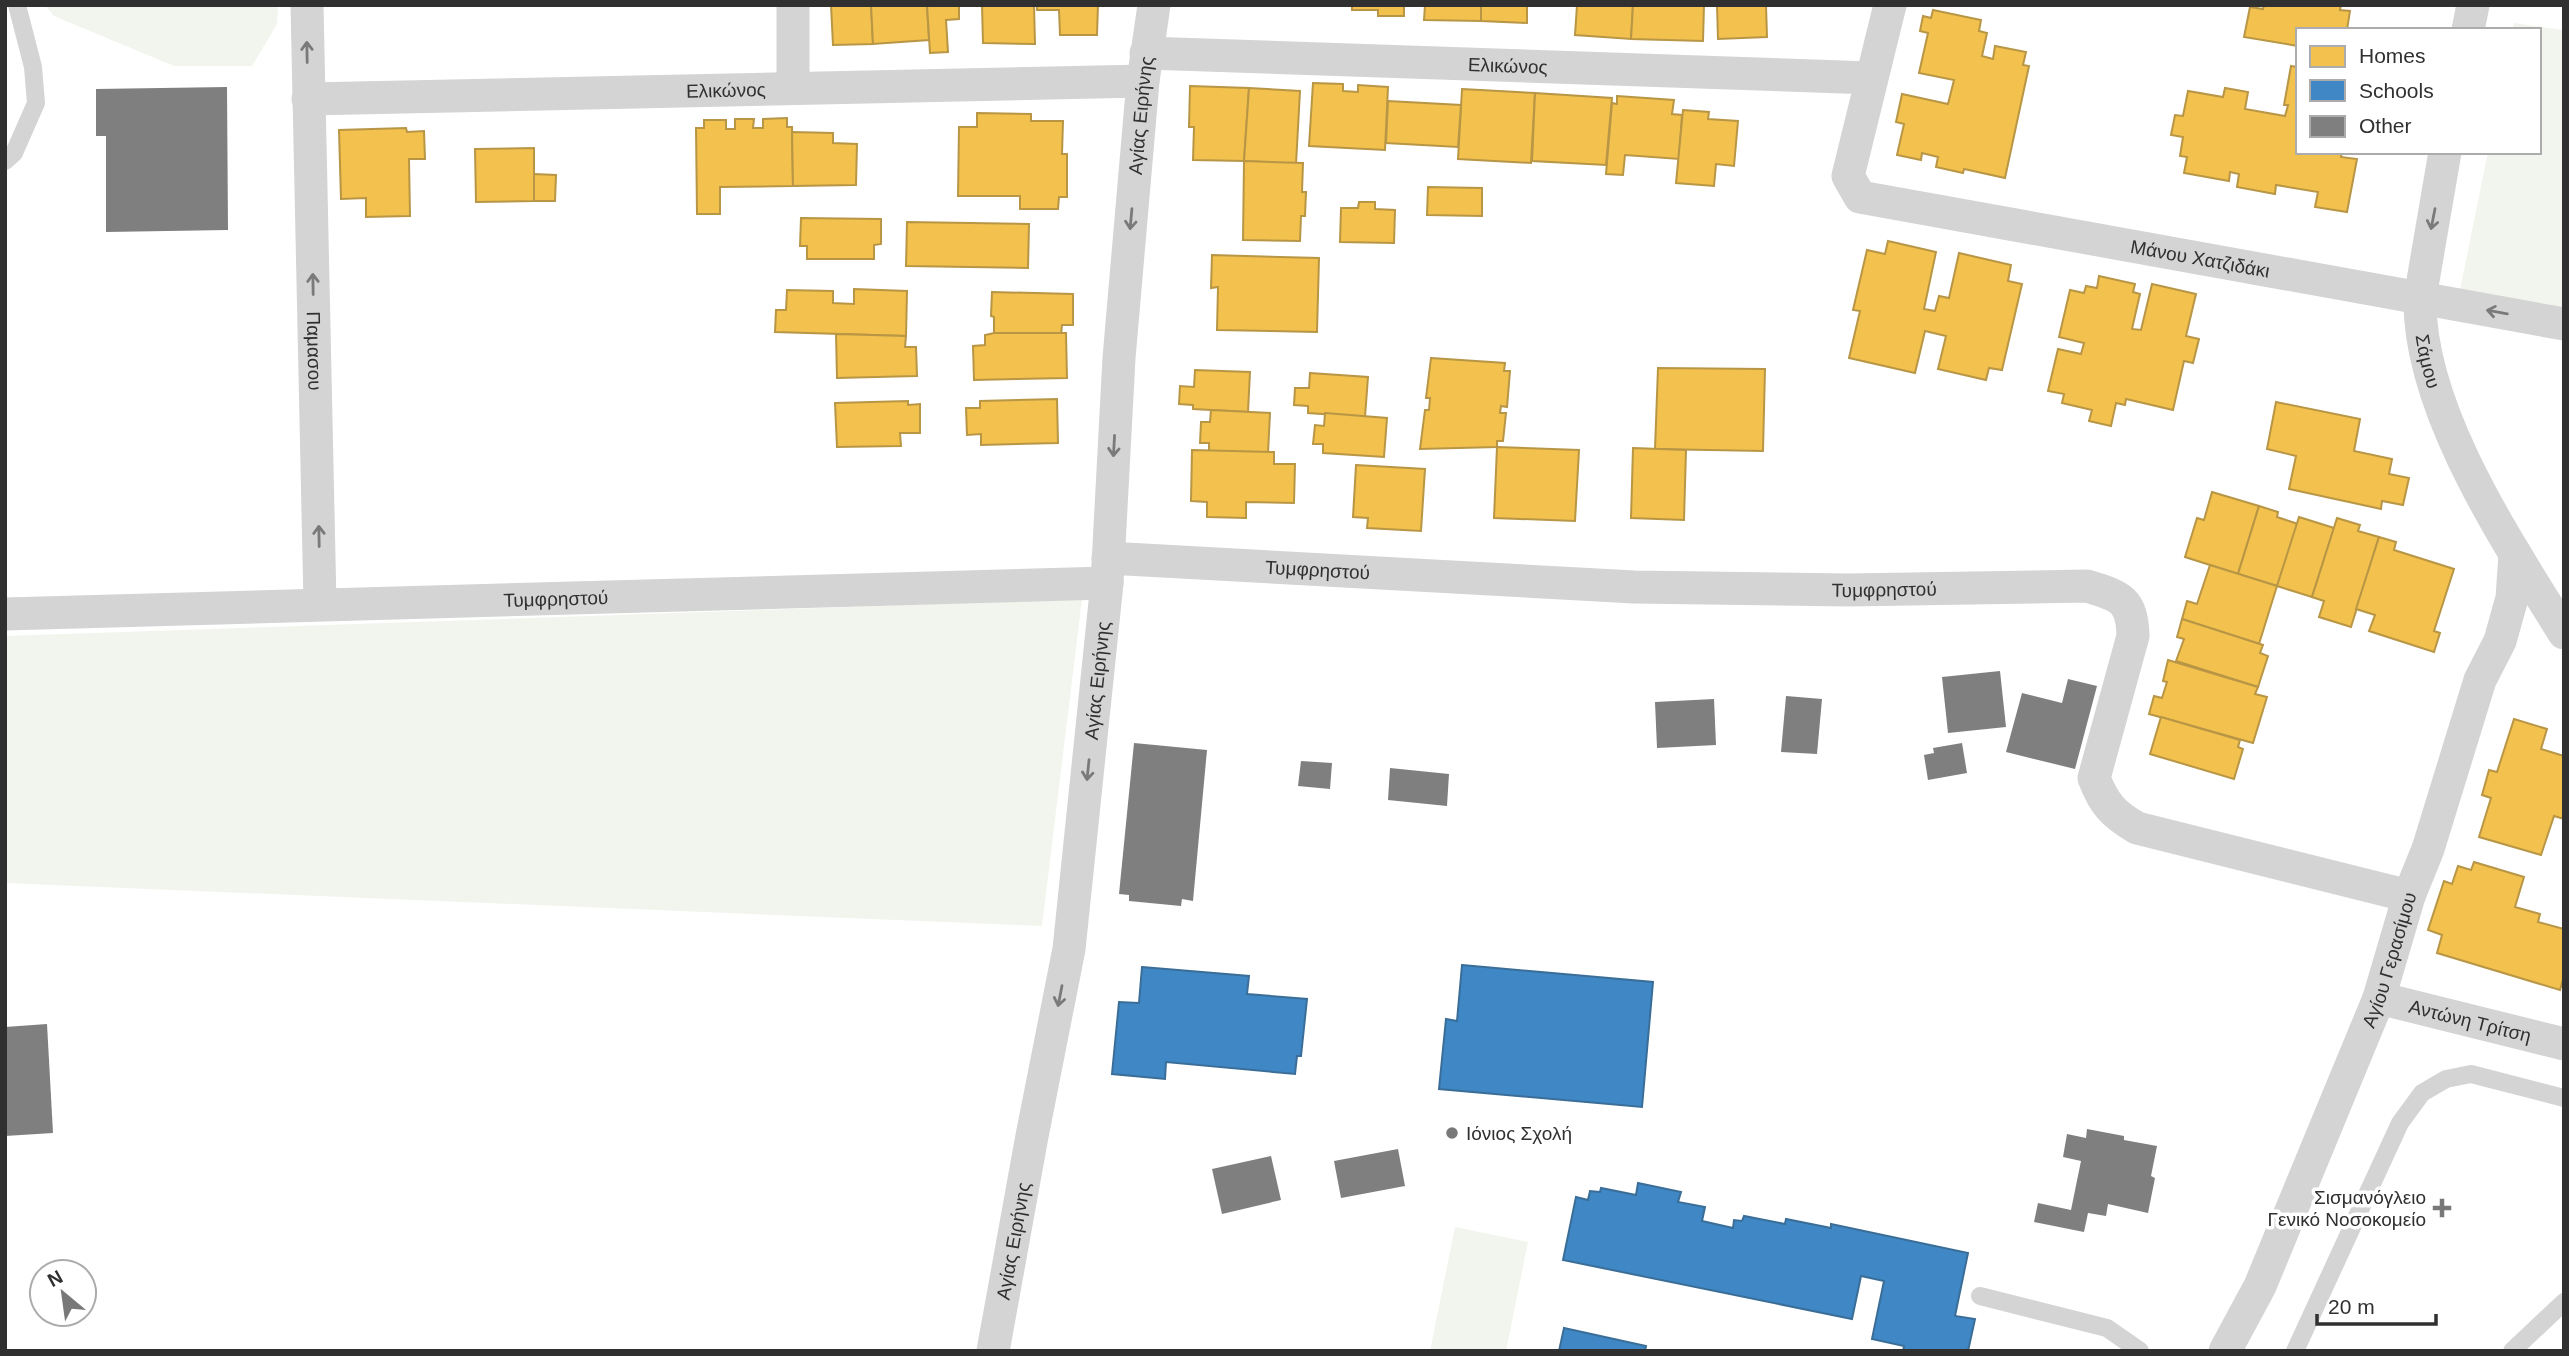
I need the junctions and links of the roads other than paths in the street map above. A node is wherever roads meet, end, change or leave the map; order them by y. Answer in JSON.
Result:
{"nodes":[{"id":1,"x":16,"y":5,"type":"edge"},
{"id":2,"x":307,"y":5,"type":"edge"},
{"id":3,"x":793,"y":5,"type":"edge"},
{"id":4,"x":1154,"y":5,"type":"edge"},
{"id":5,"x":1890,"y":5,"type":"edge"},
{"id":6,"x":2473,"y":5,"type":"edge"},
{"id":7,"x":2468,"y":28,"type":"edge"},
{"id":8,"x":1144,"y":67,"type":"junction"},
{"id":9,"x":1871,"y":78,"type":"junction"},
{"id":10,"x":793,"y":89,"type":"junction"},
{"id":11,"x":308,"y":99,"type":"junction"},
{"id":12,"x":2445,"y":154,"type":"edge"},
{"id":13,"x":5,"y":161,"type":"edge"},
{"id":14,"x":2420,"y":298,"type":"junction"},
{"id":15,"x":2564,"y":324,"type":"edge"},
{"id":16,"x":2515,"y":554,"type":"junction"},
{"id":17,"x":1107,"y":570,"type":"junction"},
{"id":18,"x":320,"y":604,"type":"junction"},
{"id":19,"x":5,"y":614,"type":"edge"},
{"id":20,"x":2564,"y":633,"type":"edge"},
{"id":21,"x":2409,"y":896,"type":"junction"},
{"id":22,"x":2379,"y":998,"type":"junction"},
{"id":23,"x":2564,"y":1044,"type":"edge"},
{"id":24,"x":2564,"y":1098,"type":"edge"},
{"id":25,"x":1980,"y":1296,"type":"dead end"},
{"id":26,"x":2564,"y":1302,"type":"edge"},
{"id":27,"x":993,"y":1351,"type":"edge"},
{"id":28,"x":2140,"y":1351,"type":"edge"},
{"id":29,"x":2225,"y":1351,"type":"edge"},
{"id":30,"x":2295,"y":1351,"type":"edge"},
{"id":31,"x":2512,"y":1351,"type":"edge"}],
"edges":[{"from":1,"to":13,"type":"lane"},
{"from":11,"to":2,"type":"street","name":"Παμασου","one_way":true},
{"from":3,"to":10,"type":"street"},
{"from":4,"to":8,"type":"street","name":"Αγίας Ειρήνης"},
{"from":5,"to":9,"type":"street"},
{"from":6,"to":7,"type":"street"},
{"from":8,"to":9,"type":"street","name":"Ελικώνος"},
{"from":8,"to":10,"type":"street","name":"Ελικώνος"},
{"from":8,"to":17,"type":"street","name":"Αγίας Ειρήνης","one_way":true},
{"from":9,"to":14,"type":"street","name":"Μάνου Χατζιδάκι"},
{"from":10,"to":11,"type":"street","name":"Ελικώνος"},
{"from":18,"to":11,"type":"street","name":"Παμασου","one_way":true},
{"from":12,"to":14,"type":"street","name":"Σάμου","one_way":true},
{"from":15,"to":14,"type":"street","name":"Μάνου Χατζιδάκι","one_way":true},
{"from":14,"to":16,"type":"street","name":"Σάμου"},
{"from":16,"to":20,"type":"street","name":"Σάμου"},
{"from":16,"to":21,"type":"street","name":"Αγίου Γερασίμου"},
{"from":17,"to":18,"type":"street","name":"Τυμφρηστού"},
{"from":17,"to":21,"type":"street","name":"Τυμφρηστού"},
{"from":17,"to":27,"type":"street","name":"Αγίας Ειρήνης","one_way":true},
{"from":18,"to":19,"type":"street","name":"Τυμφρηστού"},
{"from":21,"to":22,"type":"street","name":"Αγίου Γερασίμου"},
{"from":22,"to":23,"type":"street","name":"Αντώνη Τρίτση"},
{"from":22,"to":29,"type":"street","name":"Αγίου Γερασίμου"},
{"from":24,"to":30,"type":"lane"},
{"from":25,"to":28,"type":"lane"},
{"from":26,"to":31,"type":"lane"}]}
